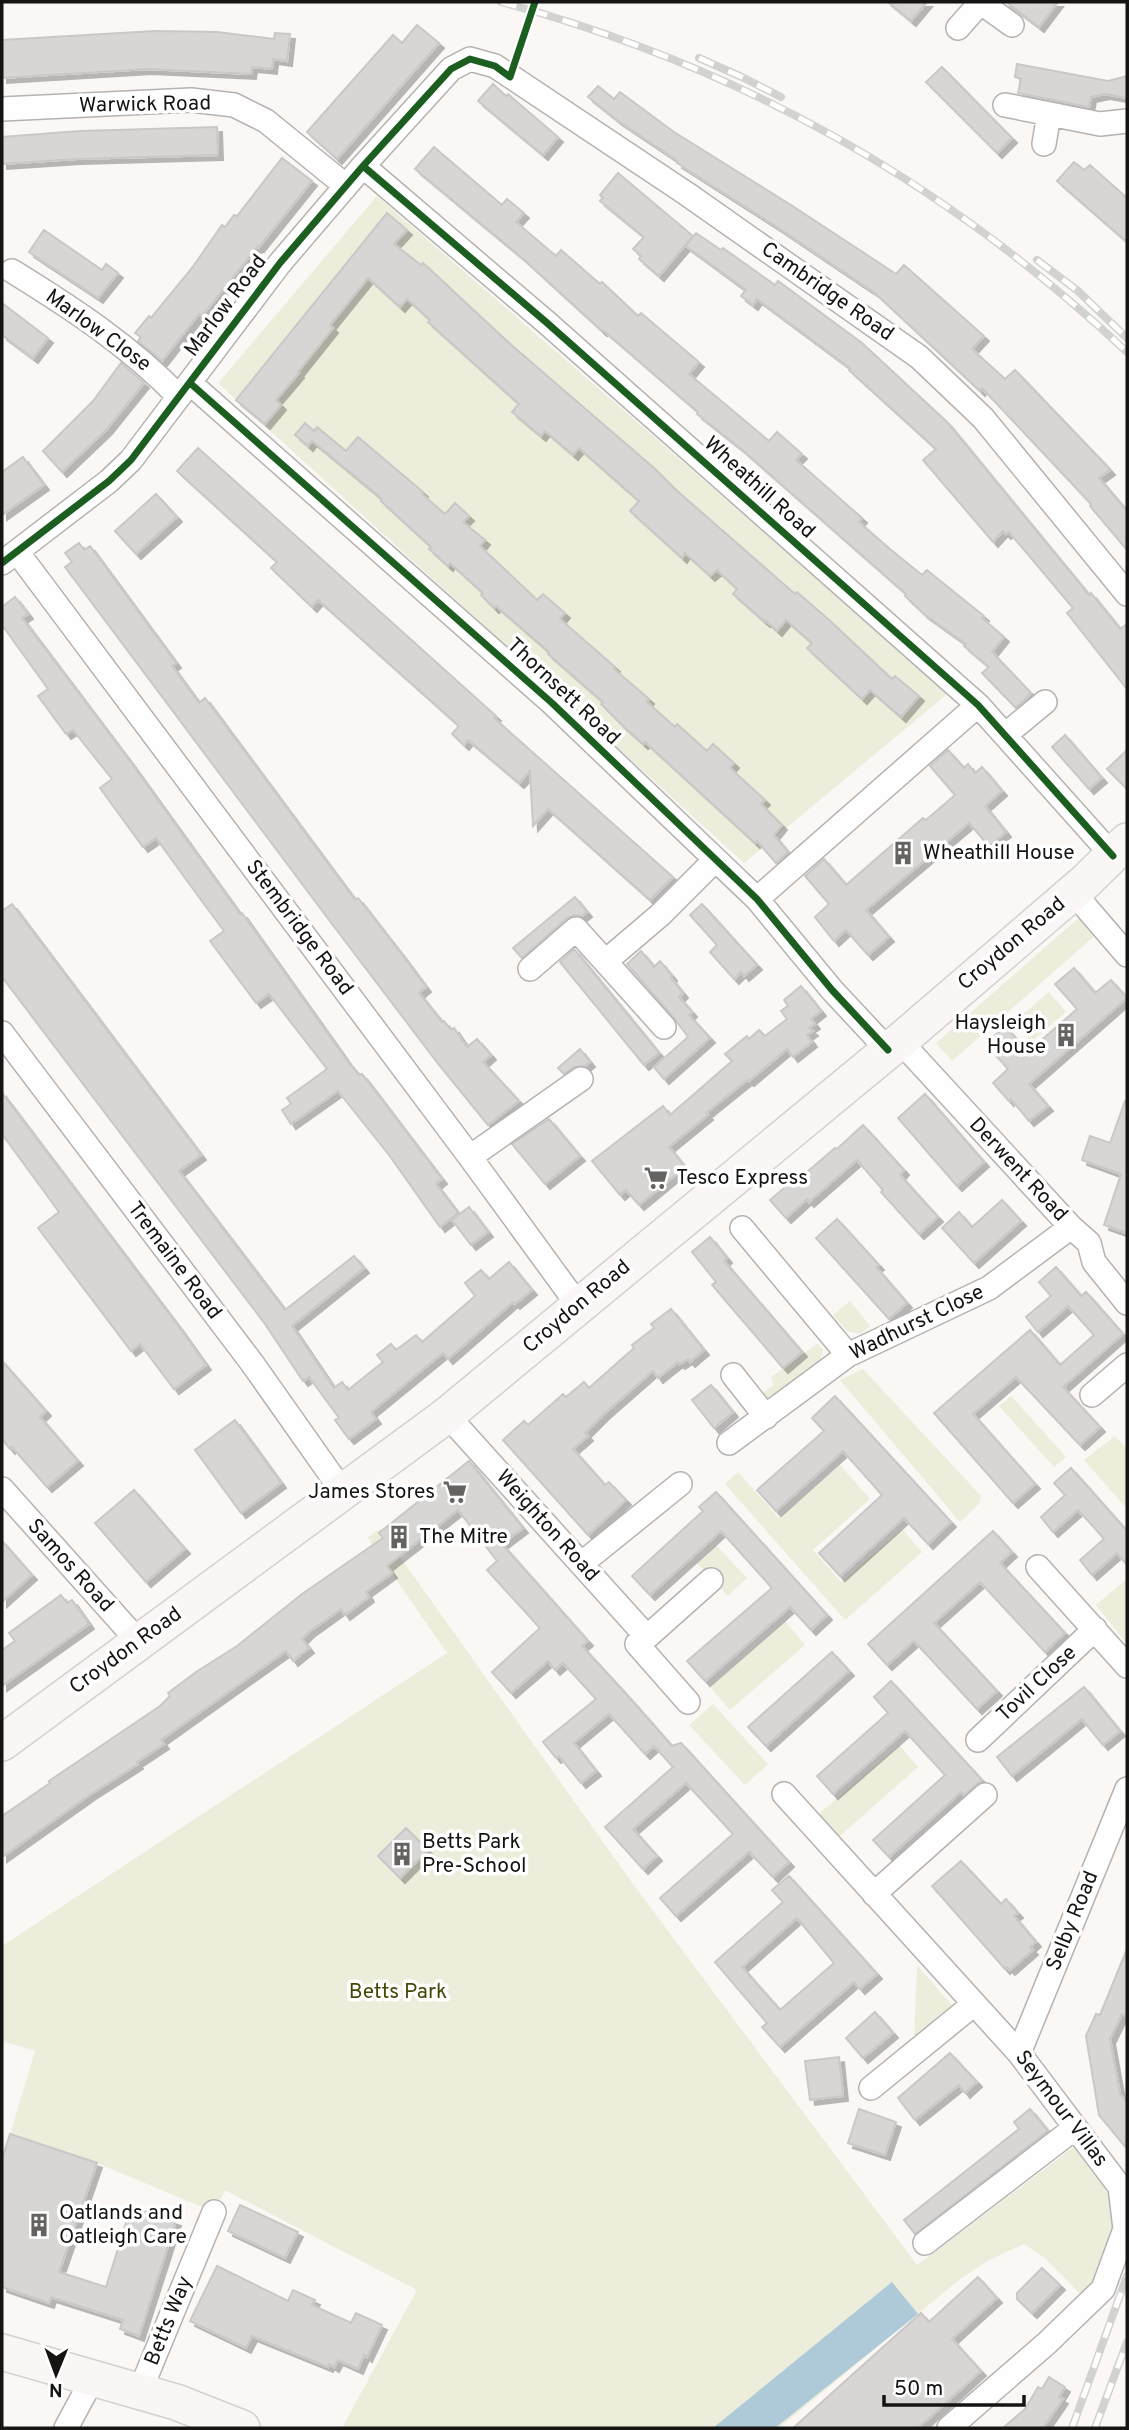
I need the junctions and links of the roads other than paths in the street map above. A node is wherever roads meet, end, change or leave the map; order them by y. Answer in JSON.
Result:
{"nodes":[{"id":1,"x":981,"y":2,"type":"edge"},
{"id":2,"x":1012,"y":25,"type":"dead end"},
{"id":3,"x":958,"y":28,"type":"dead end"},
{"id":4,"x":470,"y":59,"type":"joint"},
{"id":5,"x":1005,"y":106,"type":"dead end"},
{"id":6,"x":2,"y":109,"type":"edge"},
{"id":7,"x":1049,"y":114,"type":"junction"},
{"id":8,"x":1127,"y":121,"type":"edge"},
{"id":9,"x":1044,"y":144,"type":"dead end"},
{"id":10,"x":363,"y":166,"type":"junction"},
{"id":11,"x":346,"y":186,"type":"junction"},
{"id":12,"x":12,"y":271,"type":"dead end"},
{"id":13,"x":184,"y":390,"type":"junction"},
{"id":14,"x":10,"y":558,"type":"edge"},
{"id":15,"x":1127,"y":594,"type":"edge"},
{"id":16,"x":1045,"y":702,"type":"dead end"},
{"id":17,"x":978,"y":705,"type":"junction"},
{"id":18,"x":1005,"y":735,"type":"junction"},
{"id":19,"x":1120,"y":849,"type":"edge"},
{"id":20,"x":715,"y":861,"type":"junction"},
{"id":21,"x":1073,"y":892,"type":"junction"},
{"id":22,"x":757,"y":899,"type":"junction"},
{"id":23,"x":1127,"y":955,"type":"edge"},
{"id":24,"x":606,"y":961,"type":"junction"},
{"id":25,"x":530,"y":969,"type":"dead end"},
{"id":26,"x":664,"y":1027,"type":"dead end"},
{"id":27,"x":2,"y":1033,"type":"edge"},
{"id":28,"x":894,"y":1045,"type":"junction"},
{"id":29,"x":581,"y":1079,"type":"dead end"},
{"id":30,"x":470,"y":1157,"type":"junction"},
{"id":31,"x":1071,"y":1227,"type":"junction"},
{"id":32,"x":742,"y":1228,"type":"dead end"},
{"id":33,"x":1127,"y":1303,"type":"edge"},
{"id":34,"x":578,"y":1306,"type":"junction"},
{"id":35,"x":848,"y":1356,"type":"junction"},
{"id":36,"x":1127,"y":1365,"type":"edge"},
{"id":37,"x":733,"y":1376,"type":"dead end"},
{"id":38,"x":1092,"y":1395,"type":"dead end"},
{"id":39,"x":447,"y":1415,"type":"junction"},
{"id":40,"x":766,"y":1417,"type":"junction"},
{"id":41,"x":729,"y":1443,"type":"dead end"},
{"id":42,"x":680,"y":1484,"type":"dead end"},
{"id":43,"x":2,"y":1489,"type":"edge"},
{"id":44,"x":343,"y":1492,"type":"junction"},
{"id":45,"x":581,"y":1564,"type":"junction"},
{"id":46,"x":1038,"y":1567,"type":"dead end"},
{"id":47,"x":711,"y":1580,"type":"dead end"},
{"id":48,"x":1095,"y":1629,"type":"junction"},
{"id":49,"x":647,"y":1637,"type":"junction"},
{"id":50,"x":139,"y":1642,"type":"junction"},
{"id":51,"x":1127,"y":1666,"type":"edge"},
{"id":52,"x":688,"y":1702,"type":"dead end"},
{"id":53,"x":978,"y":1740,"type":"dead end"},
{"id":54,"x":2,"y":1743,"type":"edge"},
{"id":55,"x":1127,"y":1789,"type":"edge"},
{"id":56,"x":784,"y":1794,"type":"dead end"},
{"id":57,"x":985,"y":1795,"type":"dead end"},
{"id":58,"x":874,"y":1894,"type":"junction"},
{"id":59,"x":974,"y":2004,"type":"junction"},
{"id":60,"x":1019,"y":2053,"type":"junction"},
{"id":61,"x":870,"y":2087,"type":"dead end"},
{"id":62,"x":1075,"y":2128,"type":"junction"},
{"id":63,"x":214,"y":2212,"type":"dead end"},
{"id":64,"x":925,"y":2243,"type":"dead end"},
{"id":65,"x":2,"y":2352,"type":"edge"},
{"id":66,"x":93,"y":2378,"type":"junction"},
{"id":67,"x":140,"y":2391,"type":"junction"},
{"id":68,"x":66,"y":2428,"type":"edge"},
{"id":69,"x":242,"y":2428,"type":"edge"},
{"id":70,"x":949,"y":2428,"type":"edge"}],
"edges":[{"from":1,"to":2,"type":"street"},
{"from":1,"to":3,"type":"street"},
{"from":4,"to":10,"type":"street","name":"Marlow Road"},
{"from":4,"to":15,"type":"street","name":"Cambridge Road"},
{"from":5,"to":7,"type":"street"},
{"from":6,"to":11,"type":"street","name":"Warwick Road"},
{"from":7,"to":8,"type":"street"},
{"from":7,"to":9,"type":"street"},
{"from":10,"to":11,"type":"street","name":"Marlow Road"},
{"from":10,"to":17,"type":"street","name":"Wheathill Road"},
{"from":11,"to":13,"type":"street","name":"Marlow Road"},
{"from":12,"to":13,"type":"street","name":"Marlow Close"},
{"from":13,"to":14,"type":"street","name":"Marlow Road"},
{"from":13,"to":20,"type":"street","name":"Thornsett Road"},
{"from":14,"to":30,"type":"street","name":"Stembridge Road"},
{"from":16,"to":18,"type":"street"},
{"from":17,"to":18,"type":"street","name":"Wheathill Road"},
{"from":17,"to":22,"type":"street"},
{"from":18,"to":19,"type":"street","name":"Wheathill Road"},
{"from":19,"to":21,"type":"main road","name":"Croydon Road"},
{"from":20,"to":22,"type":"street","name":"Thornsett Road"},
{"from":20,"to":24,"type":"street"},
{"from":21,"to":23,"type":"street"},
{"from":21,"to":28,"type":"main road","name":"Croydon Road"},
{"from":22,"to":28,"type":"street","name":"Thornsett Road"},
{"from":24,"to":25,"type":"street"},
{"from":24,"to":26,"type":"street"},
{"from":27,"to":44,"type":"street","name":"Tremaine Road"},
{"from":28,"to":31,"type":"street","name":"Derwent Road"},
{"from":28,"to":34,"type":"main road","name":"Croydon Road"},
{"from":29,"to":30,"type":"street"},
{"from":30,"to":34,"type":"street","name":"Stembridge Road"},
{"from":31,"to":33,"type":"street","name":"Derwent Road"},
{"from":31,"to":35,"type":"street","name":"Wadhurst Close"},
{"from":32,"to":35,"type":"street"},
{"from":34,"to":39,"type":"main road","name":"Croydon Road"},
{"from":35,"to":40,"type":"street","name":"Wadhurst Close"},
{"from":36,"to":38,"type":"street"},
{"from":37,"to":40,"type":"street"},
{"from":39,"to":44,"type":"main road","name":"Croydon Road"},
{"from":39,"to":45,"type":"street","name":"Weighton Road"},
{"from":40,"to":41,"type":"street","name":"Wadhurst Close"},
{"from":42,"to":45,"type":"street"},
{"from":43,"to":50,"type":"street","name":"Samos Road"},
{"from":44,"to":50,"type":"main road","name":"Croydon Road"},
{"from":45,"to":49,"type":"street","name":"Weighton Road"},
{"from":46,"to":48,"type":"street","name":"Tovil Close"},
{"from":47,"to":49,"type":"street"},
{"from":48,"to":51,"type":"street","name":"Tovil Close"},
{"from":48,"to":53,"type":"street","name":"Tovil Close"},
{"from":49,"to":52,"type":"street"},
{"from":50,"to":54,"type":"main road","name":"Croydon Road"},
{"from":55,"to":60,"type":"street","name":"Selby Road"},
{"from":56,"to":58,"type":"street","name":"Seymour Villas"},
{"from":57,"to":58,"type":"street"},
{"from":58,"to":59,"type":"street","name":"Seymour Villas"},
{"from":59,"to":60,"type":"street","name":"Seymour Villas"},
{"from":59,"to":61,"type":"street"},
{"from":60,"to":62,"type":"street","name":"Seymour Villas"},
{"from":62,"to":64,"type":"street"},
{"from":62,"to":70,"type":"street","name":"Seymour Villas"},
{"from":63,"to":67,"type":"street","name":"Betts Way"},
{"from":65,"to":66,"type":"main road"},
{"from":66,"to":67,"type":"main road"},
{"from":66,"to":68,"type":"street"},
{"from":67,"to":69,"type":"main road"}]}
